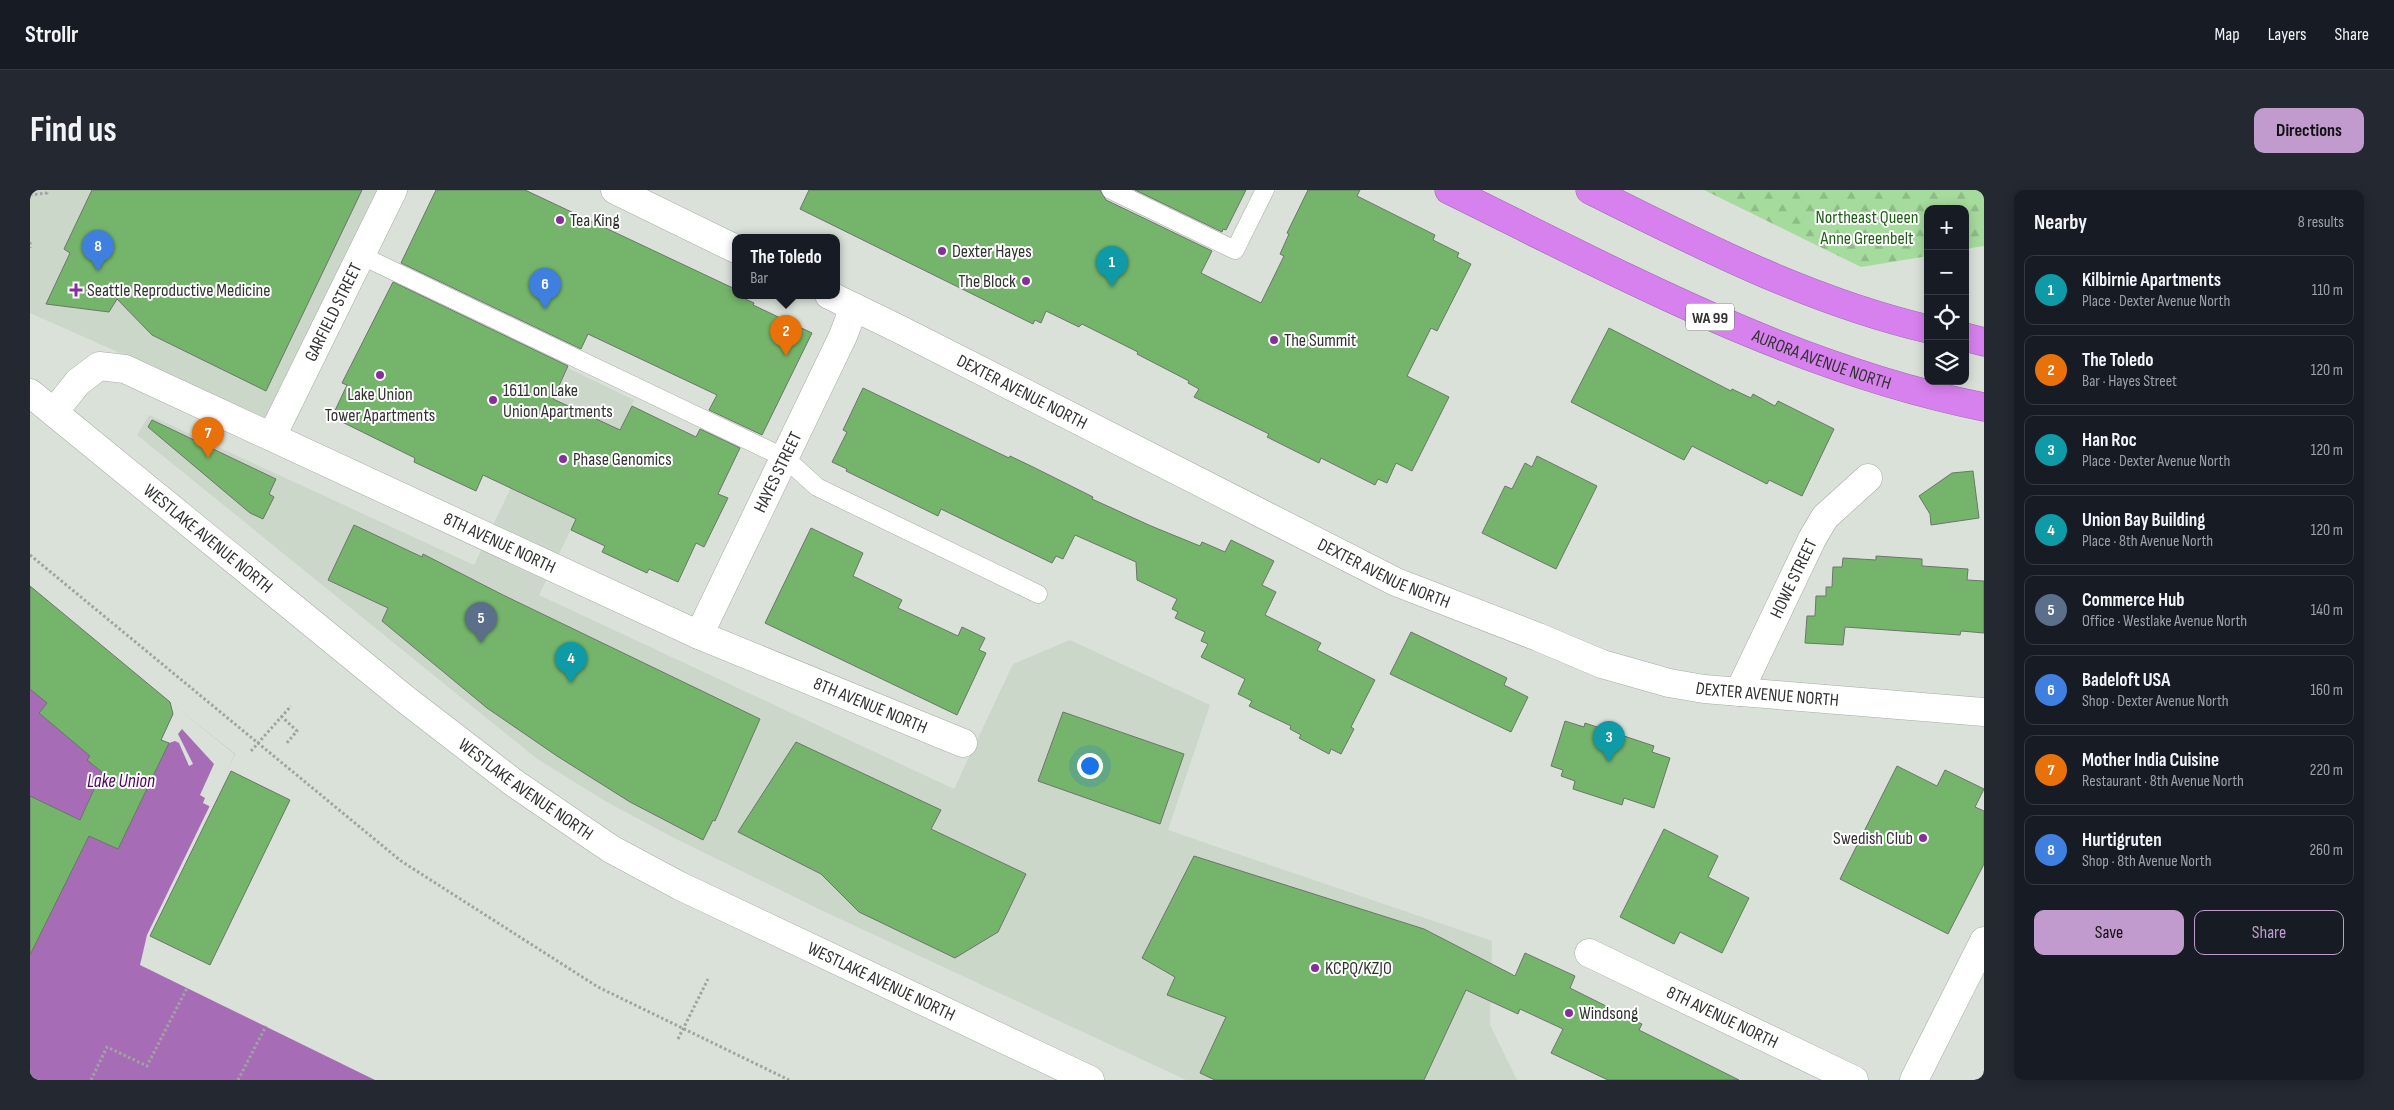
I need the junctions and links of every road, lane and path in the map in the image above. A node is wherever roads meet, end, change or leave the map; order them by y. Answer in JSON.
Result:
{"nodes":[{"id":1,"x":47,"y":190,"type":"edge"},
{"id":2,"x":392,"y":190,"type":"edge"},
{"id":3,"x":615,"y":190,"type":"edge"},
{"id":4,"x":1112,"y":190,"type":"edge"},
{"id":5,"x":1265,"y":190,"type":"edge"},
{"id":6,"x":1450,"y":190,"type":"edge"},
{"id":7,"x":1590,"y":190,"type":"edge"},
{"id":8,"x":30,"y":195,"type":"edge"},
{"id":9,"x":30,"y":242,"type":"edge"},
{"id":10,"x":732,"y":247,"type":"edge"},
{"id":11,"x":30,"y":248,"type":"edge"},
{"id":12,"x":360,"y":255,"type":"junction"},
{"id":13,"x":837,"y":299,"type":"edge"},
{"id":14,"x":854,"y":307,"type":"junction"},
{"id":15,"x":1924,"y":328,"type":"edge"},
{"id":16,"x":1969,"y":339,"type":"edge"},
{"id":17,"x":1984,"y":342,"type":"edge"},
{"id":18,"x":30,"y":393,"type":"edge"},
{"id":19,"x":1984,"y":407,"type":"edge"},
{"id":20,"x":54,"y":412,"type":"junction"},
{"id":21,"x":272,"y":436,"type":"junction"},
{"id":22,"x":785,"y":458,"type":"junction"},
{"id":23,"x":1868,"y":478,"type":"dead end"},
{"id":24,"x":30,"y":555,"type":"edge"},
{"id":25,"x":1038,"y":594,"type":"dead end"},
{"id":26,"x":699,"y":636,"type":"junction"},
{"id":27,"x":1739,"y":692,"type":"junction"},
{"id":28,"x":290,"y":706,"type":"dead end"},
{"id":29,"x":1984,"y":712,"type":"edge"},
{"id":30,"x":281,"y":716,"type":"junction"},
{"id":31,"x":258,"y":743,"type":"junction"},
{"id":32,"x":963,"y":743,"type":"dead end"},
{"id":33,"x":286,"y":744,"type":"dead end"},
{"id":34,"x":251,"y":751,"type":"dead end"},
{"id":35,"x":1982,"y":951,"type":"edge"},
{"id":36,"x":1589,"y":952,"type":"dead end"},
{"id":37,"x":708,"y":979,"type":"dead end"},
{"id":38,"x":187,"y":988,"type":"dead end"},
{"id":39,"x":266,"y":1026,"type":"dead end"},
{"id":40,"x":683,"y":1029,"type":"junction"},
{"id":41,"x":678,"y":1039,"type":"dead end"},
{"id":42,"x":91,"y":1080,"type":"edge"},
{"id":43,"x":238,"y":1080,"type":"edge"},
{"id":44,"x":790,"y":1080,"type":"edge"},
{"id":45,"x":1090,"y":1080,"type":"edge"},
{"id":46,"x":1854,"y":1080,"type":"edge"},
{"id":47,"x":1914,"y":1080,"type":"edge"}],
"edges":[{"from":1,"to":8,"type":"path"},
{"from":2,"to":12,"type":"main road","name":"GARFIELD STREET"},
{"from":3,"to":10,"type":"main road"},
{"from":4,"to":5,"type":"lane"},
{"from":6,"to":19,"type":"highway","name":"AURORA AVENUE NORTH","number":"WA 99"},
{"from":7,"to":15,"type":"highway"},
{"from":9,"to":11,"type":"path"},
{"from":12,"to":21,"type":"main road","name":"GARFIELD STREET"},
{"from":12,"to":22,"type":"lane"},
{"from":13,"to":14,"type":"main road","name":"DEXTER AVENUE NORTH"},
{"from":14,"to":22,"type":"main road","name":"HAYES STREET"},
{"from":14,"to":27,"type":"main road","name":"DEXTER AVENUE NORTH"},
{"from":16,"to":17,"type":"highway"},
{"from":18,"to":20,"type":"main road","name":"WESTLAKE AVENUE NORTH"},
{"from":20,"to":21,"type":"main road","name":"8TH AVENUE NORTH"},
{"from":20,"to":45,"type":"main road","name":"WESTLAKE AVENUE NORTH"},
{"from":21,"to":26,"type":"main road","name":"8TH AVENUE NORTH"},
{"from":22,"to":25,"type":"lane"},
{"from":22,"to":26,"type":"main road","name":"HAYES STREET"},
{"from":23,"to":27,"type":"main road","name":"HOWE STREET"},
{"from":24,"to":31,"type":"path"},
{"from":26,"to":32,"type":"main road","name":"8TH AVENUE NORTH"},
{"from":27,"to":29,"type":"main road","name":"DEXTER AVENUE NORTH"},
{"from":28,"to":30,"type":"path"},
{"from":30,"to":31,"type":"path"},
{"from":30,"to":33,"type":"path"},
{"from":31,"to":34,"type":"path"},
{"from":31,"to":40,"type":"path"},
{"from":35,"to":47,"type":"main road"},
{"from":36,"to":46,"type":"main road","name":"8TH AVENUE NORTH"},
{"from":37,"to":40,"type":"path"},
{"from":38,"to":42,"type":"path"},
{"from":39,"to":43,"type":"path"},
{"from":40,"to":41,"type":"path"},
{"from":40,"to":44,"type":"path"}]}
